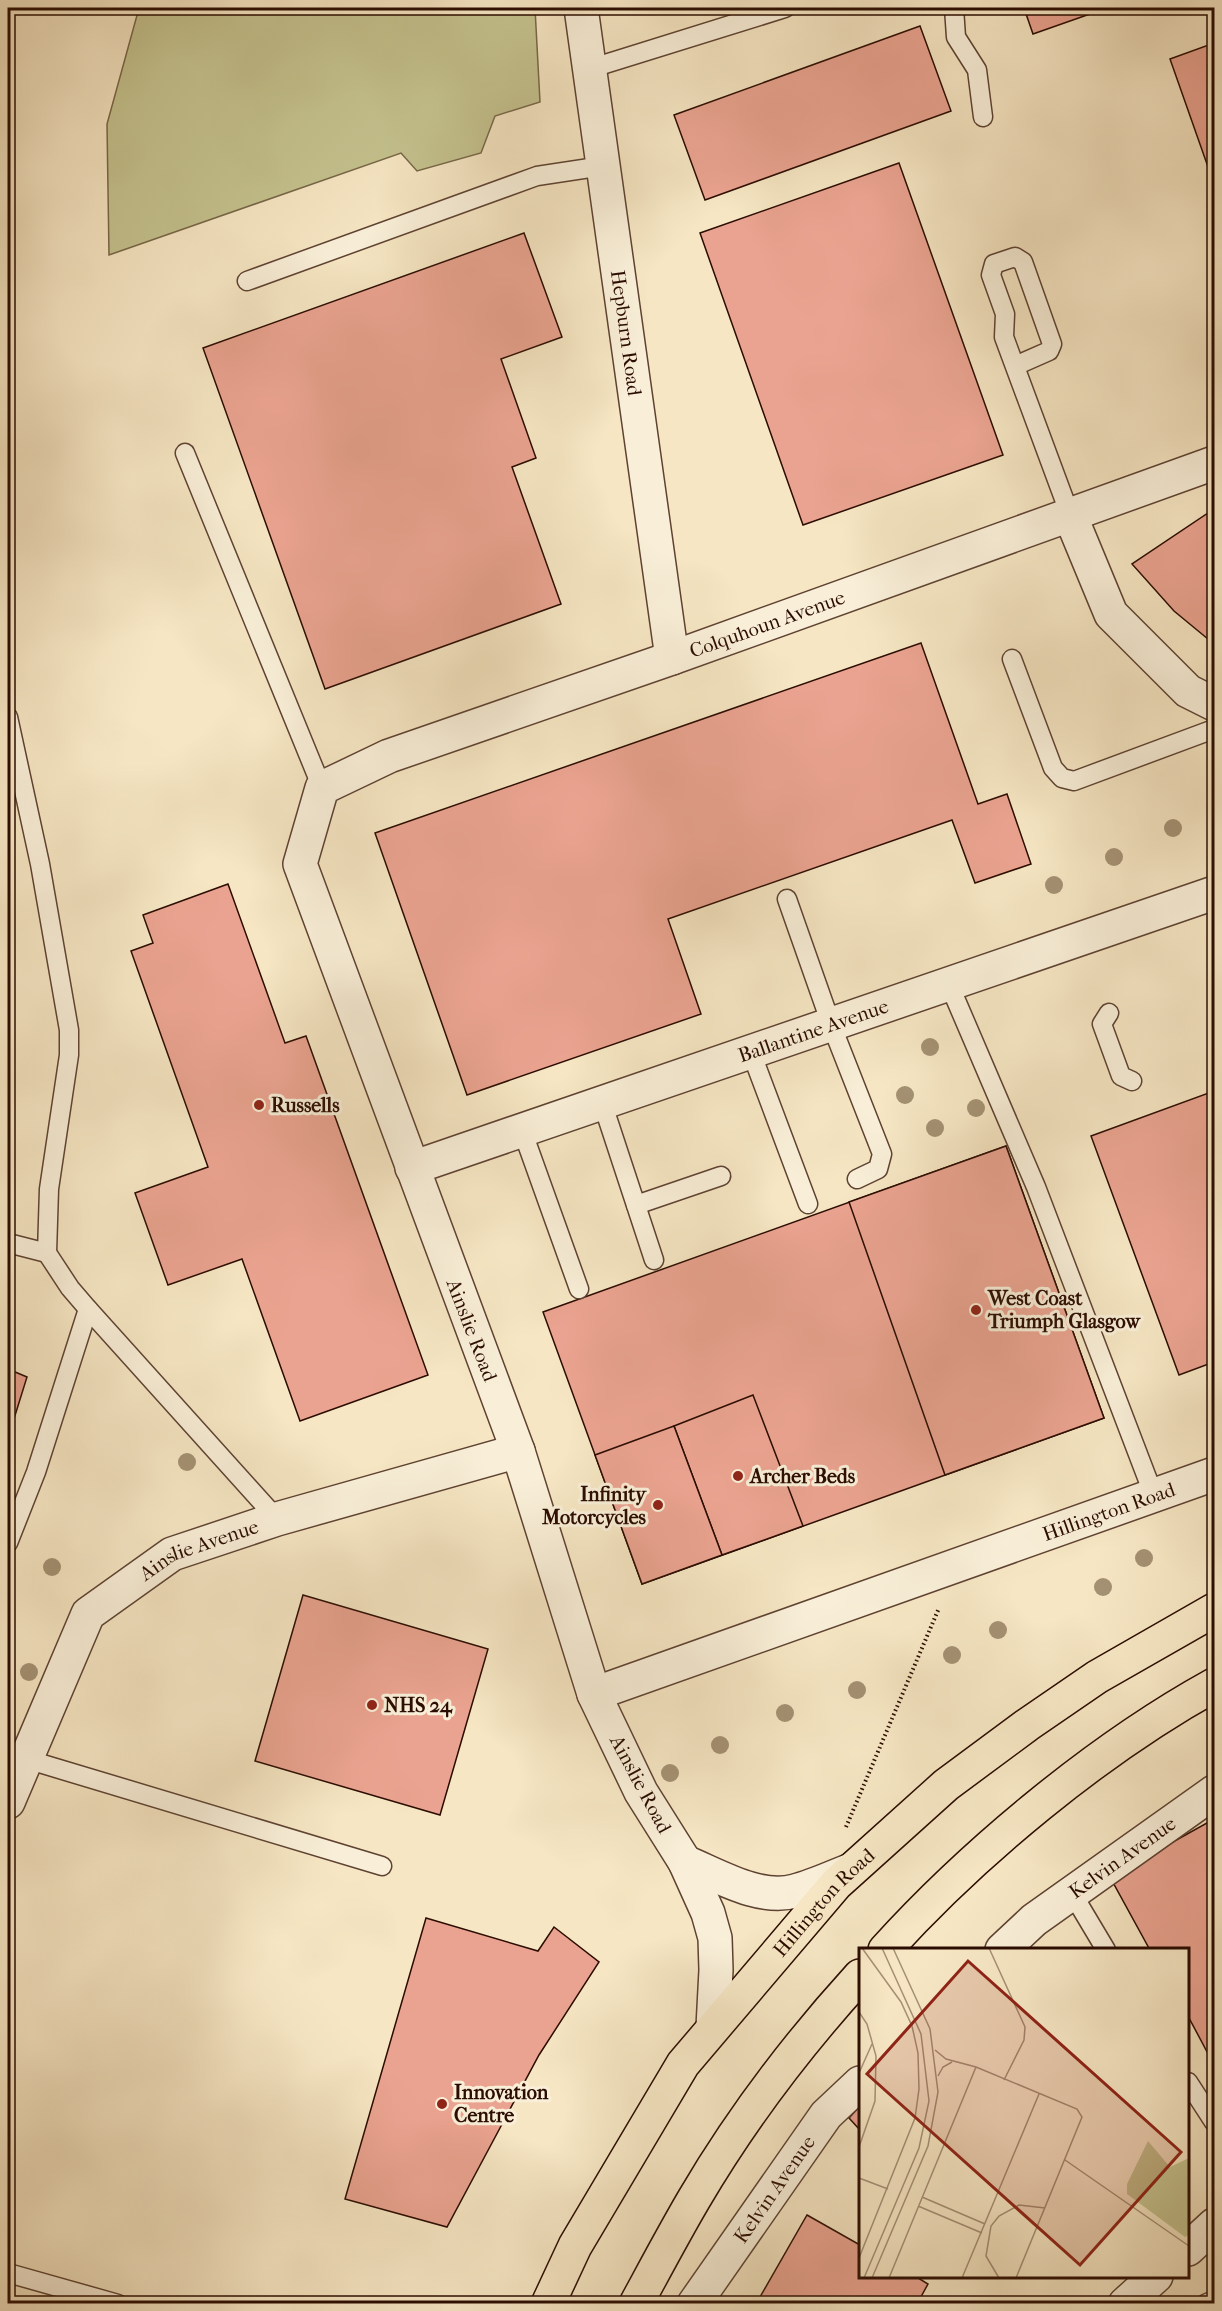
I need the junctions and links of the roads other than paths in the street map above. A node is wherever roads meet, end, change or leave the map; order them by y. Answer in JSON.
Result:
{"nodes":[{"id":1,"x":581,"y":8,"type":"edge"},
{"id":2,"x":785,"y":8,"type":"edge"},
{"id":3,"x":954,"y":8,"type":"edge"},
{"id":4,"x":589,"y":69,"type":"junction"},
{"id":5,"x":983,"y":117,"type":"dead end"},
{"id":6,"x":603,"y":166,"type":"junction"},
{"id":7,"x":247,"y":281,"type":"dead end"},
{"id":8,"x":1015,"y":366,"type":"junction"},
{"id":9,"x":185,"y":453,"type":"dead end"},
{"id":10,"x":1215,"y":463,"type":"edge"},
{"id":11,"x":1070,"y":515,"type":"junction"},
{"id":12,"x":672,"y":658,"type":"junction"},
{"id":13,"x":1012,"y":659,"type":"dead end"},
{"id":14,"x":1215,"y":704,"type":"edge"},
{"id":15,"x":8,"y":717,"type":"edge"},
{"id":16,"x":1215,"y":729,"type":"edge"},
{"id":17,"x":322,"y":788,"type":"junction"},
{"id":18,"x":1215,"y":893,"type":"edge"},
{"id":19,"x":787,"y":899,"type":"dead end"},
{"id":20,"x":949,"y":984,"type":"junction"},
{"id":21,"x":1109,"y":1013,"type":"dead end"},
{"id":22,"x":831,"y":1024,"type":"junction"},
{"id":23,"x":751,"y":1052,"type":"junction"},
{"id":24,"x":1132,"y":1081,"type":"dead end"},
{"id":25,"x":602,"y":1102,"type":"junction"},
{"id":26,"x":522,"y":1130,"type":"junction"},
{"id":27,"x":411,"y":1168,"type":"junction"},
{"id":28,"x":721,"y":1176,"type":"dead end"},
{"id":29,"x":857,"y":1179,"type":"dead end"},
{"id":30,"x":808,"y":1204,"type":"dead end"},
{"id":31,"x":636,"y":1205,"type":"junction"},
{"id":32,"x":8,"y":1243,"type":"edge"},
{"id":33,"x":47,"y":1253,"type":"junction"},
{"id":34,"x":654,"y":1260,"type":"dead end"},
{"id":35,"x":579,"y":1289,"type":"dead end"},
{"id":36,"x":88,"y":1310,"type":"junction"},
{"id":37,"x":518,"y":1451,"type":"junction"},
{"id":38,"x":1215,"y":1474,"type":"edge"},
{"id":39,"x":1154,"y":1496,"type":"junction"},
{"id":40,"x":277,"y":1519,"type":"junction"},
{"id":41,"x":8,"y":1544,"type":"edge"},
{"id":42,"x":1215,"y":1610,"type":"edge"},
{"id":43,"x":1215,"y":1685,"type":"edge"},
{"id":44,"x":594,"y":1694,"type":"junction"},
{"id":45,"x":26,"y":1759,"type":"junction"},
{"id":46,"x":1215,"y":1792,"type":"edge"},
{"id":47,"x":8,"y":1802,"type":"edge"},
{"id":48,"x":685,"y":1862,"type":"junction"},
{"id":49,"x":382,"y":1866,"type":"dead end"},
{"id":50,"x":851,"y":1870,"type":"junction"},
{"id":51,"x":1072,"y":1893,"type":"junction"},
{"id":52,"x":887,"y":1948,"type":"edge"},
{"id":53,"x":1004,"y":1948,"type":"edge"},
{"id":54,"x":1105,"y":1948,"type":"edge"},
{"id":55,"x":859,"y":1978,"type":"edge"},
{"id":56,"x":713,"y":2027,"type":"junction"},
{"id":57,"x":1189,"y":2083,"type":"edge"},
{"id":58,"x":859,"y":2085,"type":"edge"},
{"id":59,"x":1215,"y":2122,"type":"edge"},
{"id":60,"x":1215,"y":2225,"type":"edge"},
{"id":61,"x":1189,"y":2248,"type":"edge"},
{"id":62,"x":8,"y":2273,"type":"edge"},
{"id":63,"x":1155,"y":2278,"type":"edge"},
{"id":64,"x":1215,"y":2300,"type":"edge"},
{"id":65,"x":118,"y":2304,"type":"edge"},
{"id":66,"x":548,"y":2304,"type":"edge"},
{"id":67,"x":636,"y":2304,"type":"edge"},
{"id":68,"x":694,"y":2304,"type":"edge"},
{"id":69,"x":1125,"y":2304,"type":"edge"},
{"id":70,"x":1205,"y":2304,"type":"edge"}],
"edges":[{"from":1,"to":4,"type":"street","name":"Hepburn Road"},
{"from":2,"to":4,"type":"lane"},
{"from":3,"to":5,"type":"lane"},
{"from":4,"to":6,"type":"street","name":"Hepburn Road"},
{"from":6,"to":7,"type":"lane"},
{"from":6,"to":12,"type":"street","name":"Hepburn Road"},
{"from":8,"to":8,"type":"lane"},
{"from":8,"to":11,"type":"lane"},
{"from":9,"to":17,"type":"lane"},
{"from":10,"to":11,"type":"street","name":"Colquhoun Avenue"},
{"from":11,"to":12,"type":"street","name":"Colquhoun Avenue"},
{"from":11,"to":14,"type":"street"},
{"from":12,"to":17,"type":"street","name":"Colquhoun Avenue"},
{"from":13,"to":16,"type":"lane"},
{"from":15,"to":33,"type":"lane"},
{"from":17,"to":27,"type":"street","name":"Ainslie Road"},
{"from":18,"to":20,"type":"street","name":"Ballantine Avenue"},
{"from":19,"to":22,"type":"lane"},
{"from":20,"to":22,"type":"street","name":"Ballantine Avenue"},
{"from":20,"to":39,"type":"lane"},
{"from":21,"to":24,"type":"lane"},
{"from":22,"to":23,"type":"street","name":"Ballantine Avenue"},
{"from":22,"to":29,"type":"lane"},
{"from":23,"to":25,"type":"street","name":"Ballantine Avenue"},
{"from":23,"to":30,"type":"lane"},
{"from":25,"to":26,"type":"street","name":"Ballantine Avenue"},
{"from":25,"to":31,"type":"lane"},
{"from":26,"to":27,"type":"street","name":"Ballantine Avenue"},
{"from":26,"to":35,"type":"lane"},
{"from":27,"to":37,"type":"street","name":"Ainslie Road"},
{"from":28,"to":31,"type":"lane"},
{"from":31,"to":34,"type":"lane"},
{"from":32,"to":33,"type":"lane"},
{"from":33,"to":36,"type":"lane"},
{"from":36,"to":40,"type":"lane"},
{"from":36,"to":41,"type":"lane"},
{"from":37,"to":40,"type":"street","name":"Ainslie Avenue"},
{"from":37,"to":44,"type":"street","name":"Ainslie Road"},
{"from":38,"to":39,"type":"street","name":"Hillington Road"},
{"from":39,"to":44,"type":"street","name":"Hillington Road"},
{"from":40,"to":45,"type":"street","name":"Ainslie Avenue"},
{"from":42,"to":50,"type":"main road","name":"Hillington Road"},
{"from":43,"to":52,"type":"main road"},
{"from":44,"to":48,"type":"street","name":"Ainslie Road"},
{"from":45,"to":47,"type":"street","name":"Ainslie Avenue"},
{"from":45,"to":49,"type":"lane"},
{"from":46,"to":51,"type":"street","name":"Kelvin Avenue"},
{"from":48,"to":50,"type":"street"},
{"from":48,"to":56,"type":"street","name":"Ainslie Road"},
{"from":50,"to":56,"type":"main road","name":"Hillington Road"},
{"from":51,"to":53,"type":"street","name":"Kelvin Avenue"},
{"from":51,"to":54,"type":"lane"},
{"from":55,"to":67,"type":"main road"},
{"from":56,"to":66,"type":"main road","name":"Hillington Road"},
{"from":57,"to":59,"type":"lane"},
{"from":58,"to":68,"type":"street","name":"Kelvin Avenue"},
{"from":60,"to":61,"type":"street"},
{"from":62,"to":65,"type":"lane"},
{"from":63,"to":69,"type":"street"},
{"from":64,"to":70,"type":"lane"}]}
